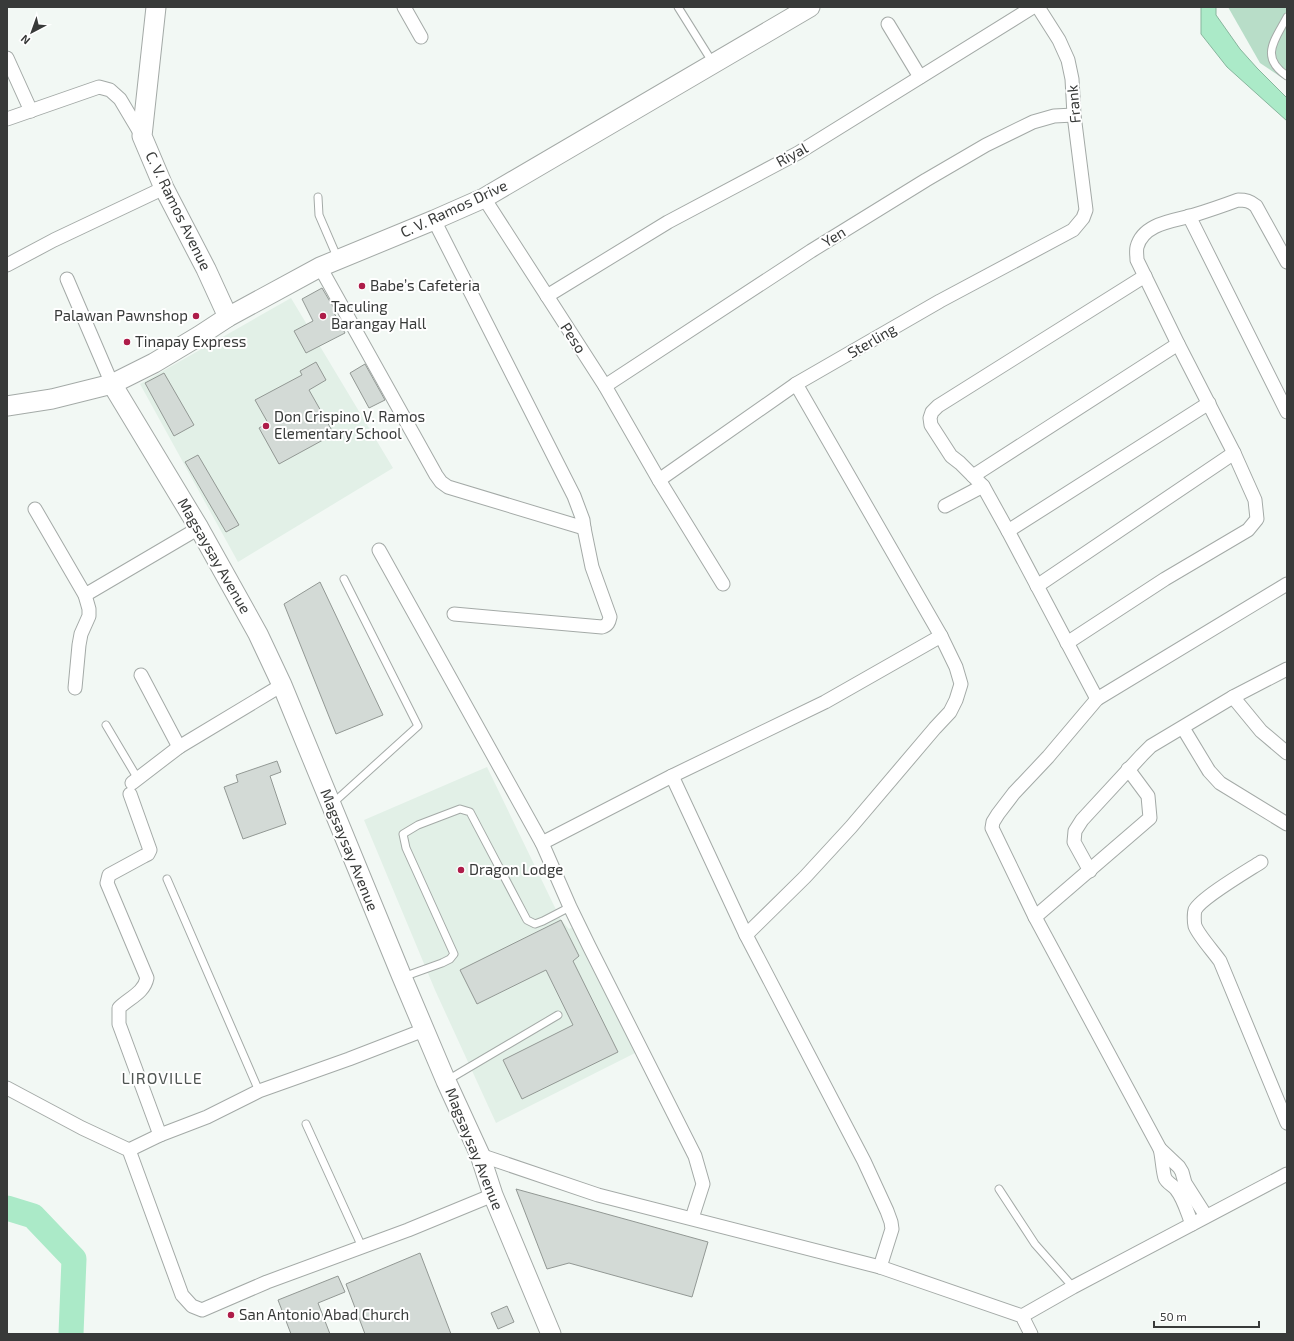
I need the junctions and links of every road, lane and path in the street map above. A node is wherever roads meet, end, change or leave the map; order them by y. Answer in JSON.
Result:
{"nodes":[{"id":1,"x":156,"y":7,"type":"edge"},
{"id":2,"x":404,"y":7,"type":"edge"},
{"id":3,"x":678,"y":7,"type":"edge"},
{"id":4,"x":1033,"y":7,"type":"edge"},
{"id":5,"x":1038,"y":7,"type":"edge"},
{"id":6,"x":801,"y":9,"type":"edge"},
{"id":7,"x":1287,"y":17,"type":"edge"},
{"id":8,"x":888,"y":24,"type":"dead end"},
{"id":9,"x":421,"y":37,"type":"dead end"},
{"id":10,"x":7,"y":58,"type":"edge"},
{"id":11,"x":713,"y":63,"type":"junction"},
{"id":12,"x":1287,"y":76,"type":"edge"},
{"id":13,"x":920,"y":77,"type":"junction"},
{"id":14,"x":31,"y":111,"type":"junction"},
{"id":15,"x":1074,"y":115,"type":"junction"},
{"id":16,"x":7,"y":119,"type":"edge"},
{"id":17,"x":142,"y":136,"type":"junction"},
{"id":18,"x":164,"y":188,"type":"junction"},
{"id":19,"x":318,"y":197,"type":"dead end"},
{"id":20,"x":484,"y":198,"type":"junction"},
{"id":21,"x":1086,"y":210,"type":"joint"},
{"id":22,"x":1189,"y":216,"type":"junction"},
{"id":23,"x":434,"y":220,"type":"junction"},
{"id":24,"x":338,"y":260,"type":"junction"},
{"id":25,"x":1287,"y":262,"type":"edge"},
{"id":26,"x":7,"y":265,"type":"edge"},
{"id":27,"x":320,"y":267,"type":"junction"},
{"id":28,"x":1145,"y":276,"type":"junction"},
{"id":29,"x":67,"y":279,"type":"dead end"},
{"id":30,"x":546,"y":296,"type":"junction"},
{"id":31,"x":228,"y":317,"type":"junction"},
{"id":32,"x":1178,"y":344,"type":"junction"},
{"id":33,"x":112,"y":384,"type":"junction"},
{"id":34,"x":796,"y":384,"type":"junction"},
{"id":35,"x":605,"y":386,"type":"junction"},
{"id":36,"x":1209,"y":402,"type":"junction"},
{"id":37,"x":7,"y":406,"type":"edge"},
{"id":38,"x":1287,"y":412,"type":"edge"},
{"id":39,"x":1234,"y":453,"type":"junction"},
{"id":40,"x":973,"y":476,"type":"junction"},
{"id":41,"x":659,"y":480,"type":"junction"},
{"id":42,"x":982,"y":486,"type":"junction"},
{"id":43,"x":945,"y":506,"type":"dead end"},
{"id":44,"x":35,"y":509,"type":"dead end"},
{"id":45,"x":199,"y":528,"type":"junction"},
{"id":46,"x":584,"y":528,"type":"junction"},
{"id":47,"x":1008,"y":531,"type":"junction"},
{"id":48,"x":379,"y":550,"type":"dead end"},
{"id":49,"x":344,"y":579,"type":"dead end"},
{"id":50,"x":723,"y":584,"type":"dead end"},
{"id":51,"x":1287,"y":584,"type":"edge"},
{"id":52,"x":1037,"y":586,"type":"junction"},
{"id":53,"x":85,"y":595,"type":"junction"},
{"id":54,"x":454,"y":614,"type":"dead end"},
{"id":55,"x":941,"y":636,"type":"junction"},
{"id":56,"x":1067,"y":643,"type":"junction"},
{"id":57,"x":1287,"y":669,"type":"edge"},
{"id":58,"x":141,"y":675,"type":"dead end"},
{"id":59,"x":282,"y":685,"type":"junction"},
{"id":60,"x":75,"y":688,"type":"dead end"},
{"id":61,"x":1232,"y":697,"type":"junction"},
{"id":62,"x":1097,"y":699,"type":"junction"},
{"id":63,"x":106,"y":725,"type":"dead end"},
{"id":64,"x":1183,"y":728,"type":"junction"},
{"id":65,"x":179,"y":747,"type":"junction"},
{"id":66,"x":1287,"y":753,"type":"edge"},
{"id":67,"x":1128,"y":770,"type":"junction"},
{"id":68,"x":672,"y":776,"type":"junction"},
{"id":69,"x":133,"y":785,"type":"junction"},
{"id":70,"x":330,"y":805,"type":"junction"},
{"id":71,"x":1287,"y":824,"type":"edge"},
{"id":72,"x":542,"y":843,"type":"junction"},
{"id":73,"x":1261,"y":862,"type":"dead end"},
{"id":74,"x":1090,"y":870,"type":"junction"},
{"id":75,"x":167,"y":879,"type":"dead end"},
{"id":76,"x":570,"y":907,"type":"junction"},
{"id":77,"x":1035,"y":917,"type":"junction"},
{"id":78,"x":746,"y":935,"type":"junction"},
{"id":79,"x":402,"y":977,"type":"junction"},
{"id":80,"x":558,"y":1015,"type":"dead end"},
{"id":81,"x":424,"y":1030,"type":"junction"},
{"id":82,"x":446,"y":1081,"type":"junction"},
{"id":83,"x":7,"y":1088,"type":"edge"},
{"id":84,"x":259,"y":1091,"type":"junction"},
{"id":85,"x":1287,"y":1123,"type":"edge"},
{"id":86,"x":306,"y":1124,"type":"dead end"},
{"id":87,"x":160,"y":1135,"type":"junction"},
{"id":88,"x":1160,"y":1149,"type":"junction"},
{"id":89,"x":129,"y":1150,"type":"junction"},
{"id":90,"x":480,"y":1155,"type":"junction"},
{"id":91,"x":1287,"y":1174,"type":"edge"},
{"id":92,"x":999,"y":1189,"type":"dead end"},
{"id":93,"x":493,"y":1195,"type":"junction"},
{"id":94,"x":1206,"y":1216,"type":"junction"},
{"id":95,"x":692,"y":1218,"type":"junction"},
{"id":96,"x":1192,"y":1224,"type":"junction"},
{"id":97,"x":362,"y":1246,"type":"junction"},
{"id":98,"x":880,"y":1267,"type":"junction"},
{"id":99,"x":1073,"y":1287,"type":"junction"},
{"id":100,"x":1022,"y":1316,"type":"junction"},
{"id":101,"x":551,"y":1334,"type":"edge"},
{"id":102,"x":1031,"y":1334,"type":"edge"}],
"edges":[{"from":1,"to":17,"type":"street","name":"C. V. Ramos Avenue"},
{"from":2,"to":9,"type":"street"},
{"from":3,"to":11,"type":"lane"},
{"from":4,"to":13,"type":"street","name":"Riyal"},
{"from":5,"to":15,"type":"street","name":"Frank"},
{"from":6,"to":11,"type":"street","name":"C. V. Ramos Drive"},
{"from":7,"to":12,"type":"lane"},
{"from":8,"to":13,"type":"street"},
{"from":10,"to":14,"type":"street"},
{"from":11,"to":20,"type":"street","name":"C. V. Ramos Drive"},
{"from":13,"to":30,"type":"street","name":"Riyal"},
{"from":14,"to":16,"type":"street"},
{"from":14,"to":17,"type":"street"},
{"from":15,"to":21,"type":"street","name":"Frank"},
{"from":15,"to":35,"type":"street","name":"Yen"},
{"from":17,"to":18,"type":"street","name":"C. V. Ramos Avenue"},
{"from":18,"to":26,"type":"street"},
{"from":18,"to":31,"type":"street","name":"C. V. Ramos Avenue"},
{"from":19,"to":24,"type":"lane"},
{"from":20,"to":23,"type":"street","name":"C. V. Ramos Drive"},
{"from":20,"to":30,"type":"street","name":"Peso"},
{"from":21,"to":34,"type":"street","name":"Sterling"},
{"from":22,"to":25,"type":"street"},
{"from":22,"to":28,"type":"street"},
{"from":22,"to":38,"type":"street"},
{"from":23,"to":24,"type":"street","name":"C. V. Ramos Drive"},
{"from":23,"to":46,"type":"street"},
{"from":24,"to":27,"type":"street","name":"C. V. Ramos Drive"},
{"from":27,"to":31,"type":"street","name":"C. V. Ramos Drive"},
{"from":27,"to":46,"type":"street"},
{"from":28,"to":32,"type":"street"},
{"from":28,"to":40,"type":"street"},
{"from":29,"to":33,"type":"street"},
{"from":30,"to":35,"type":"street","name":"Peso"},
{"from":31,"to":33,"type":"street","name":"C. V. Ramos Drive"},
{"from":32,"to":36,"type":"street"},
{"from":32,"to":40,"type":"street"},
{"from":33,"to":37,"type":"street","name":"C. V. Ramos Drive"},
{"from":33,"to":45,"type":"street","name":"Magsaysay Avenue"},
{"from":34,"to":41,"type":"street","name":"Sterling"},
{"from":34,"to":55,"type":"street"},
{"from":35,"to":41,"type":"street","name":"Peso"},
{"from":36,"to":39,"type":"street"},
{"from":36,"to":47,"type":"street"},
{"from":39,"to":52,"type":"street"},
{"from":39,"to":56,"type":"street"},
{"from":40,"to":42,"type":"street"},
{"from":41,"to":50,"type":"street","name":"Peso"},
{"from":42,"to":43,"type":"street"},
{"from":42,"to":47,"type":"street"},
{"from":44,"to":53,"type":"street"},
{"from":45,"to":53,"type":"street"},
{"from":45,"to":59,"type":"street","name":"Magsaysay Avenue"},
{"from":46,"to":54,"type":"street"},
{"from":47,"to":52,"type":"street"},
{"from":48,"to":72,"type":"street"},
{"from":49,"to":70,"type":"lane"},
{"from":51,"to":62,"type":"street"},
{"from":52,"to":56,"type":"street"},
{"from":53,"to":60,"type":"street"},
{"from":55,"to":68,"type":"street"},
{"from":55,"to":78,"type":"street"},
{"from":56,"to":62,"type":"street"},
{"from":57,"to":61,"type":"street"},
{"from":58,"to":65,"type":"street"},
{"from":59,"to":65,"type":"street"},
{"from":59,"to":70,"type":"street","name":"Magsaysay Avenue"},
{"from":61,"to":64,"type":"street"},
{"from":61,"to":66,"type":"street"},
{"from":62,"to":77,"type":"street"},
{"from":63,"to":69,"type":"lane"},
{"from":64,"to":67,"type":"street"},
{"from":64,"to":71,"type":"street"},
{"from":65,"to":69,"type":"street"},
{"from":67,"to":74,"type":"street"},
{"from":67,"to":74,"type":"street"},
{"from":68,"to":72,"type":"street"},
{"from":68,"to":78,"type":"street"},
{"from":69,"to":87,"type":"street"},
{"from":70,"to":79,"type":"street","name":"Magsaysay Avenue"},
{"from":72,"to":76,"type":"street"},
{"from":73,"to":85,"type":"street"},
{"from":74,"to":77,"type":"street"},
{"from":75,"to":84,"type":"lane"},
{"from":76,"to":79,"type":"lane"},
{"from":76,"to":95,"type":"street"},
{"from":77,"to":88,"type":"street"},
{"from":78,"to":98,"type":"street"},
{"from":79,"to":81,"type":"street","name":"Magsaysay Avenue"},
{"from":80,"to":82,"type":"lane"},
{"from":81,"to":82,"type":"street","name":"Magsaysay Avenue"},
{"from":81,"to":84,"type":"street"},
{"from":82,"to":90,"type":"street","name":"Magsaysay Avenue"},
{"from":83,"to":89,"type":"street"},
{"from":84,"to":87,"type":"street"},
{"from":86,"to":97,"type":"lane"},
{"from":87,"to":89,"type":"street"},
{"from":88,"to":94,"type":"street"},
{"from":88,"to":96,"type":"street"},
{"from":89,"to":97,"type":"street"},
{"from":90,"to":93,"type":"street","name":"Magsaysay Avenue"},
{"from":90,"to":95,"type":"street"},
{"from":91,"to":94,"type":"street"},
{"from":92,"to":99,"type":"lane"},
{"from":93,"to":97,"type":"street"},
{"from":93,"to":101,"type":"street","name":"Magsaysay Avenue"},
{"from":94,"to":96,"type":"street"},
{"from":95,"to":98,"type":"street"},
{"from":96,"to":99,"type":"street"},
{"from":98,"to":100,"type":"street"},
{"from":99,"to":100,"type":"street"},
{"from":100,"to":102,"type":"street"}]}
